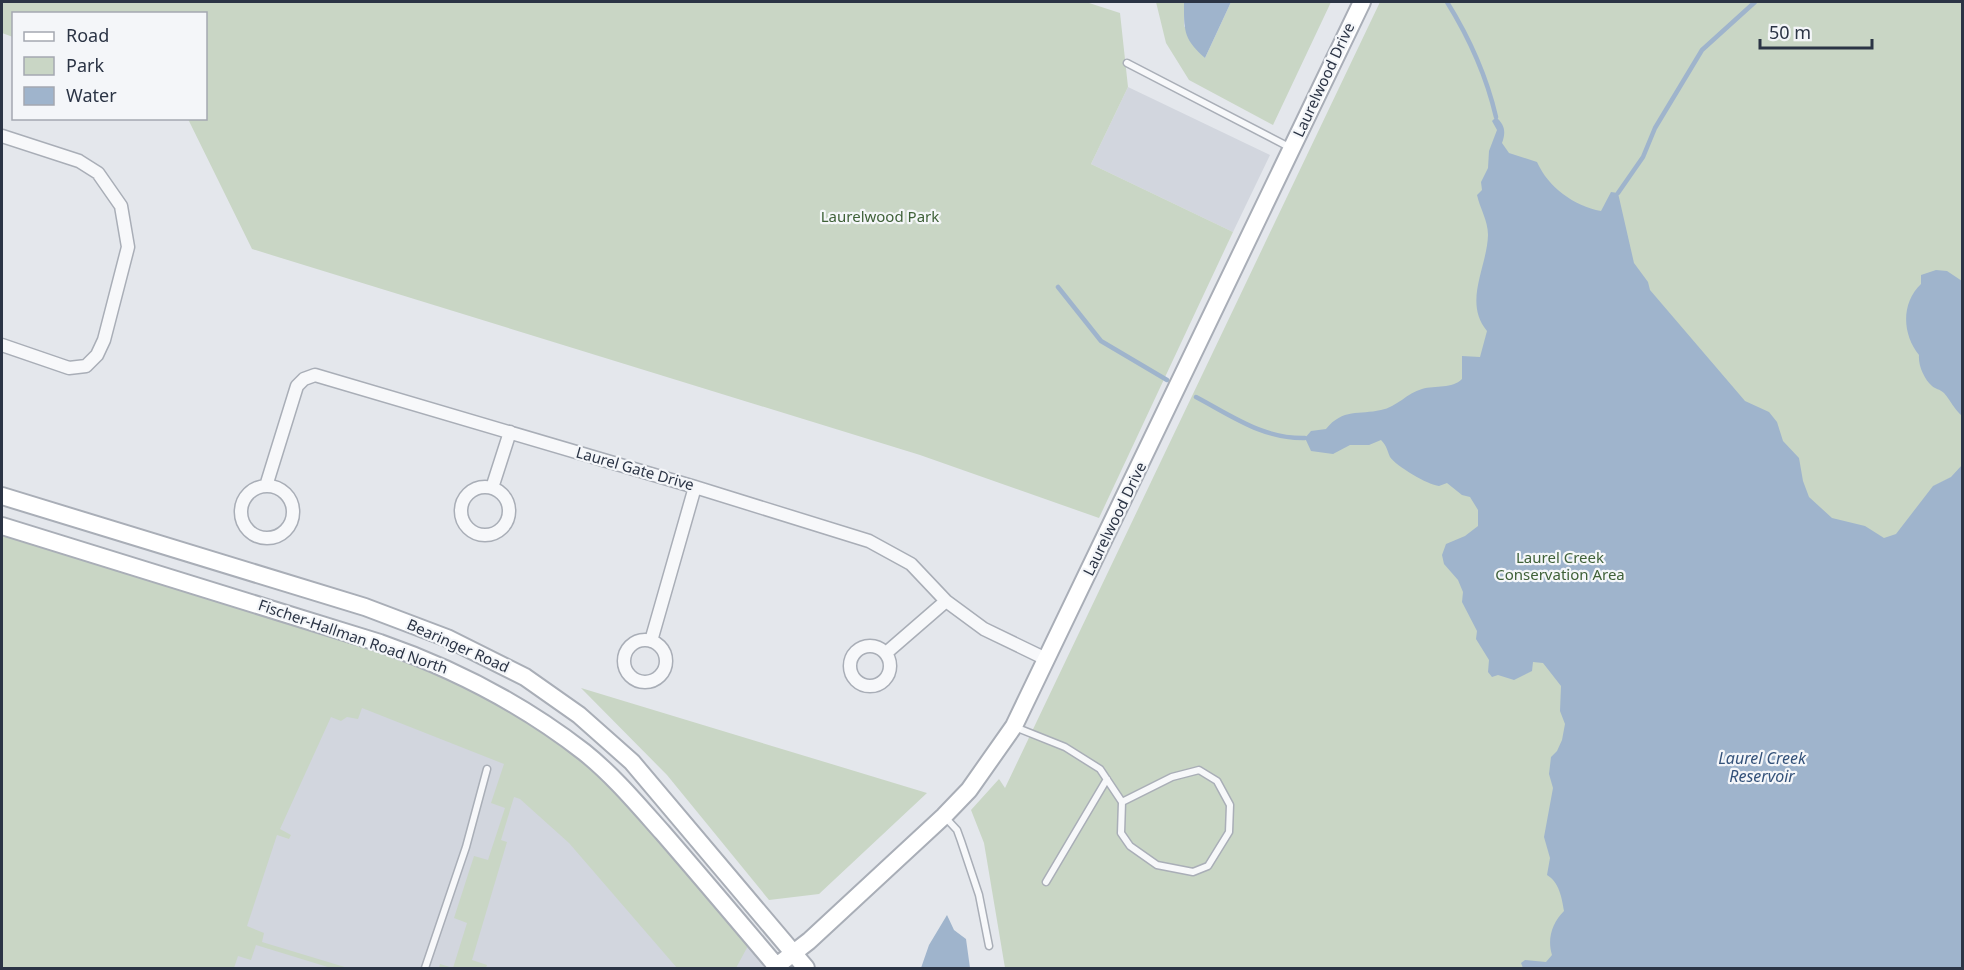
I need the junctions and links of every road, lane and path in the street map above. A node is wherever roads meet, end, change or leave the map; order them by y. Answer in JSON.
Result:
{"nodes":[{"id":1,"x":1362,"y":2,"type":"edge"},
{"id":2,"x":1128,"y":63,"type":"dead end"},
{"id":3,"x":2,"y":136,"type":"edge"},
{"id":4,"x":1292,"y":148,"type":"junction"},
{"id":5,"x":2,"y":345,"type":"edge"},
{"id":6,"x":510,"y":432,"type":"junction"},
{"id":7,"x":266,"y":486,"type":"junction"},
{"id":8,"x":695,"y":487,"type":"junction"},
{"id":9,"x":492,"y":488,"type":"junction"},
{"id":10,"x":2,"y":496,"type":"edge"},
{"id":11,"x":2,"y":526,"type":"edge"},
{"id":12,"x":946,"y":601,"type":"junction"},
{"id":13,"x":651,"y":641,"type":"dead end"},
{"id":14,"x":886,"y":653,"type":"dead end"},
{"id":15,"x":1046,"y":658,"type":"junction"},
{"id":16,"x":1014,"y":726,"type":"junction"},
{"id":17,"x":487,"y":769,"type":"dead end"},
{"id":18,"x":1107,"y":779,"type":"junction"},
{"id":19,"x":1122,"y":802,"type":"junction"},
{"id":20,"x":944,"y":816,"type":"junction"},
{"id":21,"x":1046,"y":882,"type":"dead end"},
{"id":22,"x":989,"y":946,"type":"dead end"},
{"id":23,"x":794,"y":952,"type":"junction"},
{"id":24,"x":776,"y":968,"type":"edge"},
{"id":25,"x":424,"y":969,"type":"edge"},
{"id":26,"x":806,"y":969,"type":"edge"}],
"edges":[{"from":1,"to":4,"type":"main road","name":"Laurelwood Drive"},
{"from":2,"to":4,"type":"lane"},
{"from":3,"to":5,"type":"street"},
{"from":4,"to":15,"type":"main road","name":"Laurelwood Drive"},
{"from":6,"to":7,"type":"street","name":"Laurel Gate Drive"},
{"from":6,"to":8,"type":"street","name":"Laurel Gate Drive"},
{"from":6,"to":9,"type":"street"},
{"from":7,"to":7,"type":"street"},
{"from":8,"to":12,"type":"street","name":"Laurel Gate Drive"},
{"from":8,"to":13,"type":"street"},
{"from":9,"to":9,"type":"street"},
{"from":10,"to":23,"type":"main road","name":"Bearinger Road"},
{"from":11,"to":24,"type":"main road","name":"Fischer-Hallman Road North"},
{"from":12,"to":14,"type":"street"},
{"from":12,"to":15,"type":"street","name":"Laurel Gate Drive"},
{"from":15,"to":16,"type":"main road","name":"Laurelwood Drive"},
{"from":16,"to":18,"type":"lane"},
{"from":16,"to":20,"type":"main road","name":"Laurelwood Drive"},
{"from":17,"to":25,"type":"lane"},
{"from":18,"to":19,"type":"lane"},
{"from":18,"to":21,"type":"lane"},
{"from":19,"to":19,"type":"lane"},
{"from":20,"to":22,"type":"lane"},
{"from":20,"to":23,"type":"main road","name":"Laurelwood Drive"},
{"from":23,"to":24,"type":"main road","name":"Laurelwood Drive"},
{"from":23,"to":26,"type":"main road","name":"Bearinger Road"}]}
